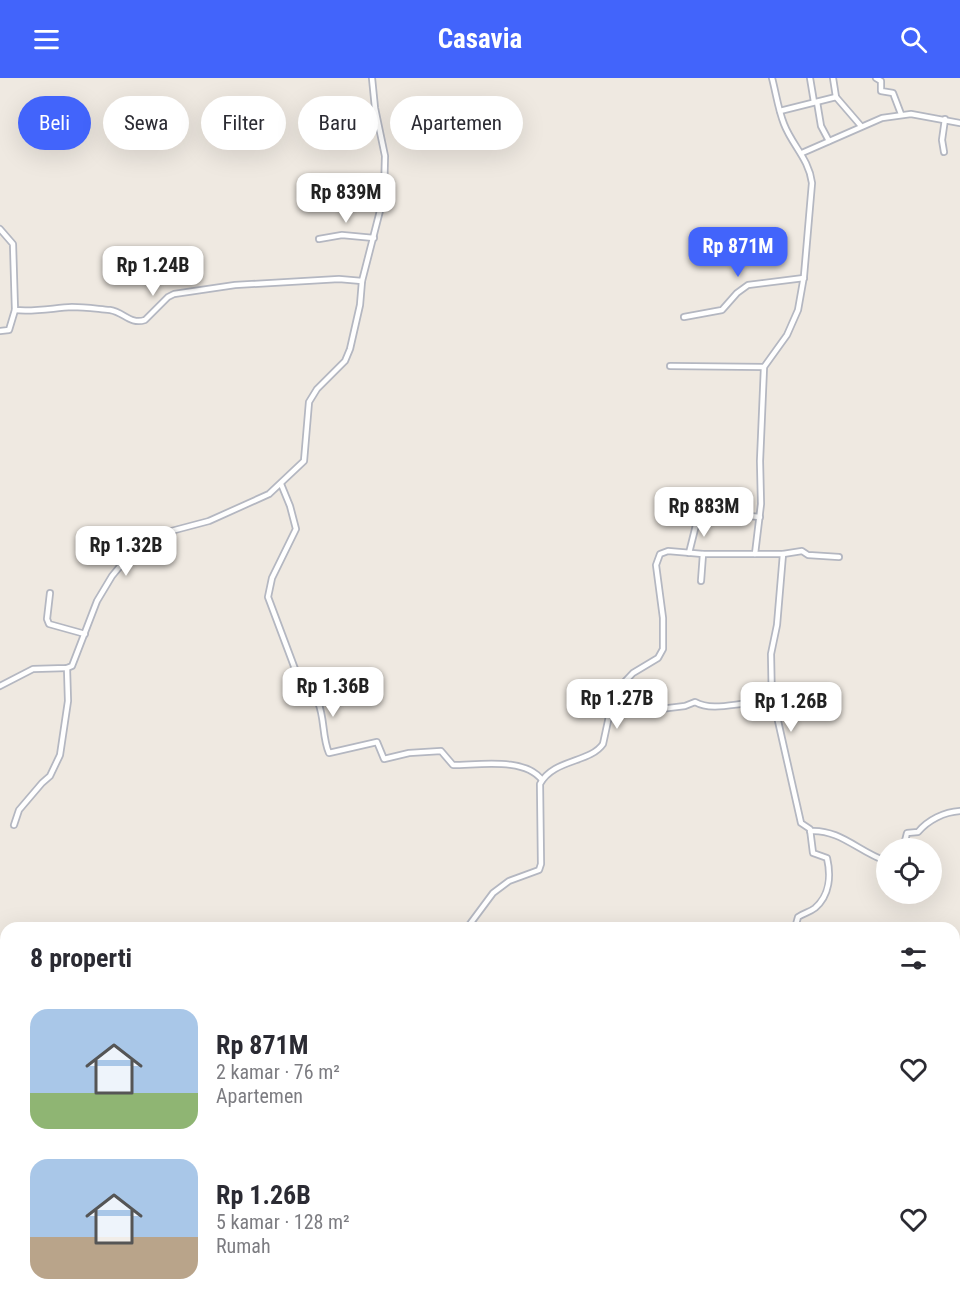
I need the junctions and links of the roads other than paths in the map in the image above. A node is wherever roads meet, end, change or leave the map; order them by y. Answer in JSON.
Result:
{"nodes":[{"id":1,"x":372,"y":78,"type":"edge"},
{"id":2,"x":772,"y":78,"type":"edge"},
{"id":3,"x":810,"y":78,"type":"edge"},
{"id":4,"x":833,"y":78,"type":"edge"},
{"id":5,"x":876,"y":78,"type":"edge"},
{"id":6,"x":836,"y":97,"type":"junction"},
{"id":7,"x":816,"y":102,"type":"junction"},
{"id":8,"x":780,"y":111,"type":"junction"},
{"id":9,"x":901,"y":114,"type":"junction"},
{"id":10,"x":945,"y":119,"type":"junction"},
{"id":11,"x":960,"y":123,"type":"edge"},
{"id":12,"x":861,"y":126,"type":"junction"},
{"id":13,"x":829,"y":141,"type":"junction"},
{"id":14,"x":944,"y":152,"type":"dead end"},
{"id":15,"x":802,"y":153,"type":"junction"},
{"id":16,"x":0,"y":229,"type":"edge"},
{"id":17,"x":374,"y":238,"type":"junction"},
{"id":18,"x":319,"y":239,"type":"dead end"},
{"id":19,"x":804,"y":279,"type":"junction"},
{"id":20,"x":362,"y":281,"type":"junction"},
{"id":21,"x":15,"y":310,"type":"junction"},
{"id":22,"x":684,"y":317,"type":"dead end"},
{"id":23,"x":0,"y":331,"type":"edge"},
{"id":24,"x":670,"y":366,"type":"dead end"},
{"id":25,"x":764,"y":367,"type":"junction"},
{"id":26,"x":281,"y":484,"type":"junction"},
{"id":27,"x":706,"y":512,"type":"dead end"},
{"id":28,"x":760,"y":517,"type":"junction"},
{"id":29,"x":697,"y":521,"type":"dead end"},
{"id":30,"x":689,"y":553,"type":"junction"},
{"id":31,"x":702,"y":554,"type":"junction"},
{"id":32,"x":755,"y":554,"type":"junction"},
{"id":33,"x":783,"y":554,"type":"junction"},
{"id":34,"x":838,"y":557,"type":"dead end"},
{"id":35,"x":701,"y":581,"type":"dead end"},
{"id":36,"x":50,"y":593,"type":"dead end"},
{"id":37,"x":85,"y":634,"type":"junction"},
{"id":38,"x":68,"y":668,"type":"junction"},
{"id":39,"x":0,"y":686,"type":"edge"},
{"id":40,"x":751,"y":704,"type":"dead end"},
{"id":41,"x":611,"y":707,"type":"junction"},
{"id":42,"x":542,"y":780,"type":"junction"},
{"id":43,"x":960,"y":811,"type":"edge"},
{"id":44,"x":14,"y":825,"type":"dead end"},
{"id":45,"x":810,"y":831,"type":"junction"},
{"id":46,"x":906,"y":838,"type":"edge"},
{"id":47,"x":876,"y":858,"type":"edge"},
{"id":48,"x":471,"y":922,"type":"edge"},
{"id":49,"x":797,"y":922,"type":"edge"}],
"edges":[{"from":1,"to":17,"type":"street"},
{"from":2,"to":8,"type":"street"},
{"from":3,"to":7,"type":"street"},
{"from":4,"to":6,"type":"street"},
{"from":5,"to":9,"type":"street"},
{"from":6,"to":7,"type":"street"},
{"from":6,"to":12,"type":"street"},
{"from":7,"to":8,"type":"street"},
{"from":7,"to":13,"type":"street"},
{"from":8,"to":15,"type":"street"},
{"from":9,"to":10,"type":"street"},
{"from":9,"to":12,"type":"street"},
{"from":10,"to":11,"type":"street"},
{"from":10,"to":14,"type":"street"},
{"from":12,"to":13,"type":"street"},
{"from":13,"to":15,"type":"street"},
{"from":15,"to":19,"type":"street"},
{"from":16,"to":21,"type":"street"},
{"from":17,"to":18,"type":"street"},
{"from":17,"to":20,"type":"street"},
{"from":19,"to":22,"type":"street"},
{"from":19,"to":25,"type":"street"},
{"from":20,"to":21,"type":"street"},
{"from":20,"to":26,"type":"street"},
{"from":21,"to":23,"type":"street"},
{"from":24,"to":25,"type":"street"},
{"from":25,"to":28,"type":"street"},
{"from":26,"to":37,"type":"street"},
{"from":26,"to":42,"type":"street"},
{"from":27,"to":28,"type":"street"},
{"from":28,"to":32,"type":"street"},
{"from":29,"to":30,"type":"street"},
{"from":30,"to":31,"type":"street"},
{"from":30,"to":41,"type":"street"},
{"from":31,"to":32,"type":"street"},
{"from":31,"to":35,"type":"street"},
{"from":32,"to":33,"type":"street"},
{"from":33,"to":34,"type":"street"},
{"from":33,"to":45,"type":"street"},
{"from":36,"to":37,"type":"street"},
{"from":37,"to":38,"type":"street"},
{"from":38,"to":39,"type":"street"},
{"from":38,"to":44,"type":"street"},
{"from":40,"to":41,"type":"street"},
{"from":41,"to":42,"type":"street"},
{"from":42,"to":48,"type":"street"},
{"from":43,"to":46,"type":"street"},
{"from":45,"to":47,"type":"street"},
{"from":45,"to":49,"type":"street"}]}
